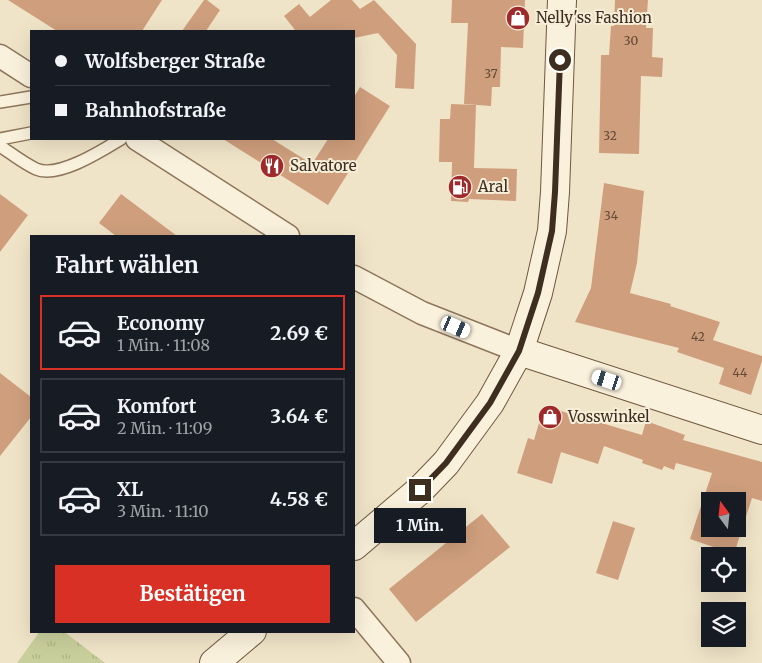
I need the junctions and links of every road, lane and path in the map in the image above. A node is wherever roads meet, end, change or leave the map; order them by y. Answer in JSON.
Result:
{"nodes":[{"id":1,"x":562,"y":0,"type":"edge"},
{"id":2,"x":0,"y":56,"type":"edge"},
{"id":3,"x":30,"y":75,"type":"edge"},
{"id":4,"x":30,"y":97,"type":"edge"},
{"id":5,"x":0,"y":102,"type":"edge"},
{"id":6,"x":30,"y":133,"type":"edge"},
{"id":7,"x":0,"y":139,"type":"edge"},
{"id":8,"x":119,"y":140,"type":"edge"},
{"id":9,"x":139,"y":140,"type":"edge"},
{"id":10,"x":0,"y":146,"type":"edge"},
{"id":11,"x":286,"y":235,"type":"edge"},
{"id":12,"x":355,"y":278,"type":"edge"},
{"id":13,"x":519,"y":351,"type":"junction"},
{"id":14,"x":762,"y":430,"type":"edge"},
{"id":15,"x":355,"y":545,"type":"edge"},
{"id":16,"x":355,"y":610,"type":"edge"},
{"id":17,"x":250,"y":633,"type":"edge"},
{"id":18,"x":214,"y":663,"type":"edge"},
{"id":19,"x":399,"y":663,"type":"edge"}],
"edges":[{"from":1,"to":13,"type":"main road"},
{"from":2,"to":3,"type":"street"},
{"from":4,"to":5,"type":"lane"},
{"from":6,"to":7,"type":"lane"},
{"from":8,"to":10,"type":"lane"},
{"from":9,"to":11,"type":"street"},
{"from":12,"to":13,"type":"street"},
{"from":13,"to":14,"type":"main road"},
{"from":13,"to":15,"type":"main road"},
{"from":16,"to":19,"type":"street"},
{"from":17,"to":18,"type":"main road"}]}
